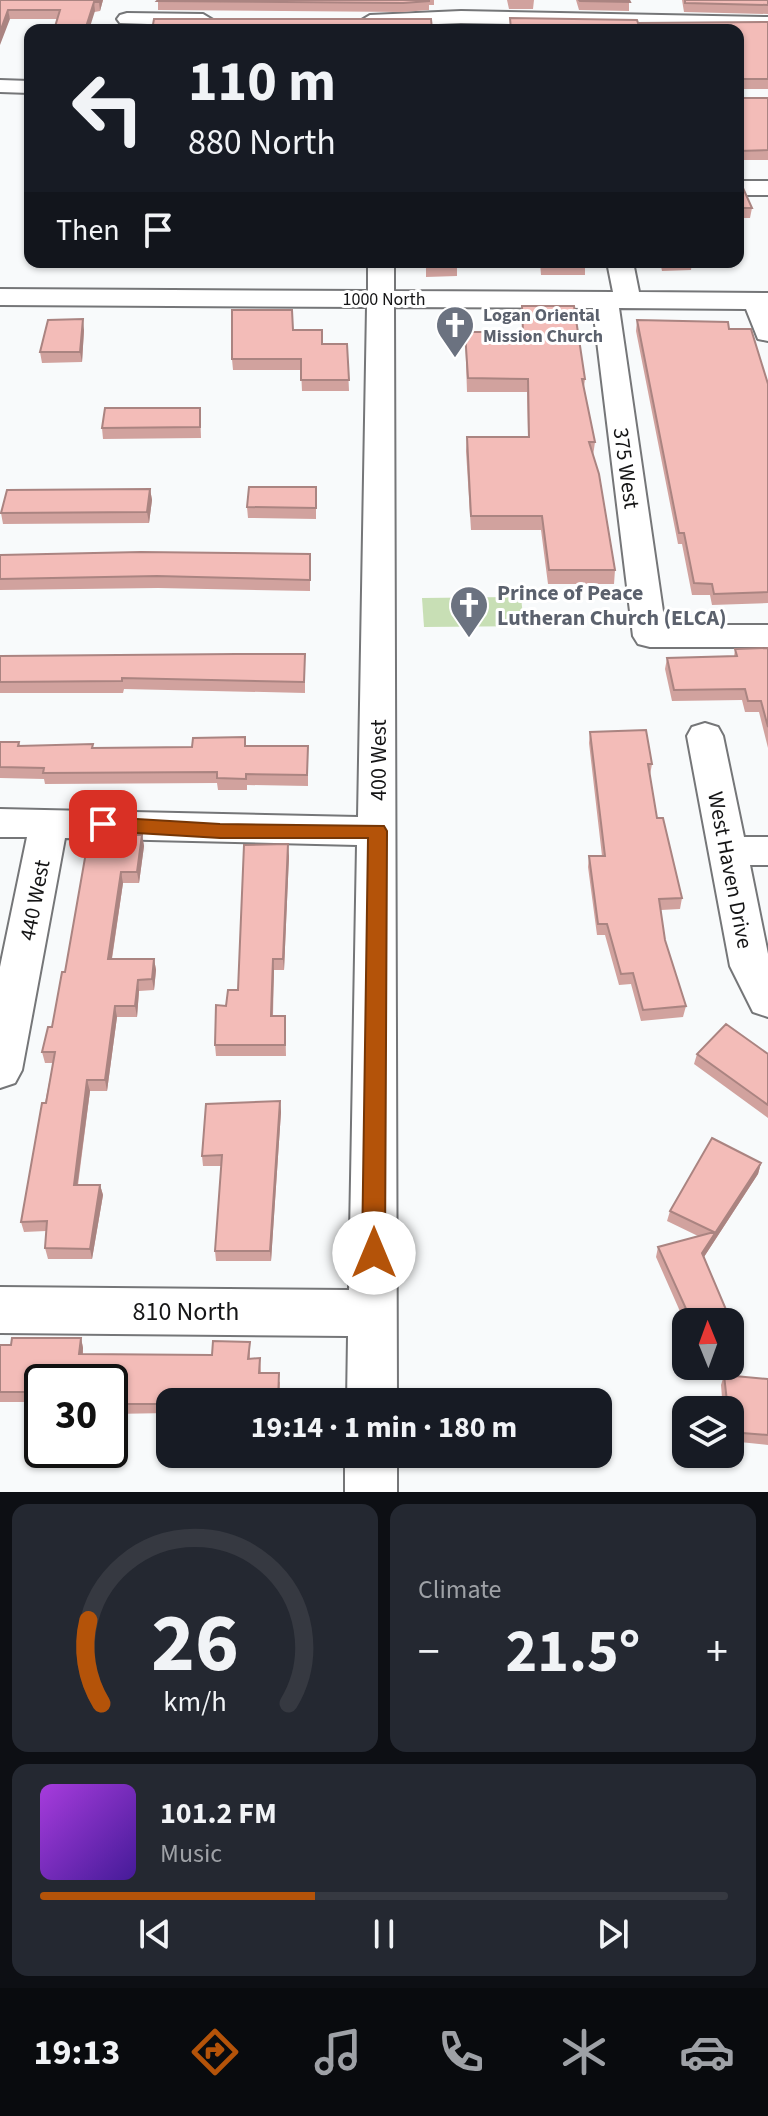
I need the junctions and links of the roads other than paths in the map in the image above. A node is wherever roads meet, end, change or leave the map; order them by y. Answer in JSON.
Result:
{"nodes":[{"id":1,"x":653,"y":0,"type":"edge"},
{"id":2,"x":403,"y":10,"type":"edge"},
{"id":3,"x":127,"y":16,"type":"edge"},
{"id":4,"x":481,"y":16,"type":"edge"},
{"id":5,"x":220,"y":20,"type":"edge"},
{"id":6,"x":342,"y":21,"type":"edge"},
{"id":7,"x":659,"y":23,"type":"junction"},
{"id":8,"x":768,"y":23,"type":"edge"},
{"id":9,"x":0,"y":86,"type":"edge"},
{"id":10,"x":24,"y":87,"type":"edge"},
{"id":11,"x":744,"y":188,"type":"edge"},
{"id":12,"x":768,"y":188,"type":"edge"},
{"id":13,"x":619,"y":268,"type":"edge"},
{"id":14,"x":381,"y":281,"type":"edge"},
{"id":15,"x":0,"y":297,"type":"edge"},
{"id":16,"x":616,"y":300,"type":"junction"},
{"id":17,"x":763,"y":301,"type":"edge"},
{"id":18,"x":768,"y":333,"type":"edge"},
{"id":19,"x":768,"y":636,"type":"edge"},
{"id":20,"x":705,"y":736,"type":"dead end"},
{"id":21,"x":0,"y":823,"type":"edge"},
{"id":22,"x":49,"y":823,"type":"junction"},
{"id":23,"x":377,"y":831,"type":"junction"},
{"id":24,"x":729,"y":851,"type":"junction"},
{"id":25,"x":768,"y":851,"type":"edge"},
{"id":26,"x":768,"y":1000,"type":"edge"},
{"id":27,"x":0,"y":1070,"type":"edge"},
{"id":28,"x":0,"y":1310,"type":"edge"},
{"id":29,"x":373,"y":1313,"type":"junction"},
{"id":30,"x":372,"y":1388,"type":"edge"},
{"id":31,"x":371,"y":1468,"type":"edge"},
{"id":32,"x":371,"y":1492,"type":"edge"}],
"edges":[{"from":1,"to":7,"type":"street"},
{"from":2,"to":4,"type":"street"},
{"from":2,"to":6,"type":"street"},
{"from":3,"to":5,"type":"street"},
{"from":4,"to":7,"type":"street"},
{"from":7,"to":8,"type":"street"},
{"from":9,"to":10,"type":"street"},
{"from":11,"to":12,"type":"street"},
{"from":13,"to":16,"type":"street","name":"375 West"},
{"from":14,"to":15,"type":"street","name":"1000 North"},
{"from":14,"to":16,"type":"street","name":"1000 North"},
{"from":14,"to":23,"type":"street","name":"400 West"},
{"from":16,"to":17,"type":"street","name":"1000 North"},
{"from":16,"to":19,"type":"street","name":"375 West"},
{"from":17,"to":18,"type":"street"},
{"from":20,"to":24,"type":"street","name":"West Haven Drive"},
{"from":21,"to":22,"type":"street"},
{"from":22,"to":23,"type":"street"},
{"from":22,"to":27,"type":"street","name":"440 West"},
{"from":23,"to":29,"type":"street","name":"400 West"},
{"from":24,"to":25,"type":"street"},
{"from":24,"to":26,"type":"street","name":"West Haven Drive"},
{"from":28,"to":29,"type":"street","name":"810 North"},
{"from":29,"to":30,"type":"street","name":"400 West"},
{"from":31,"to":32,"type":"street"}]}
